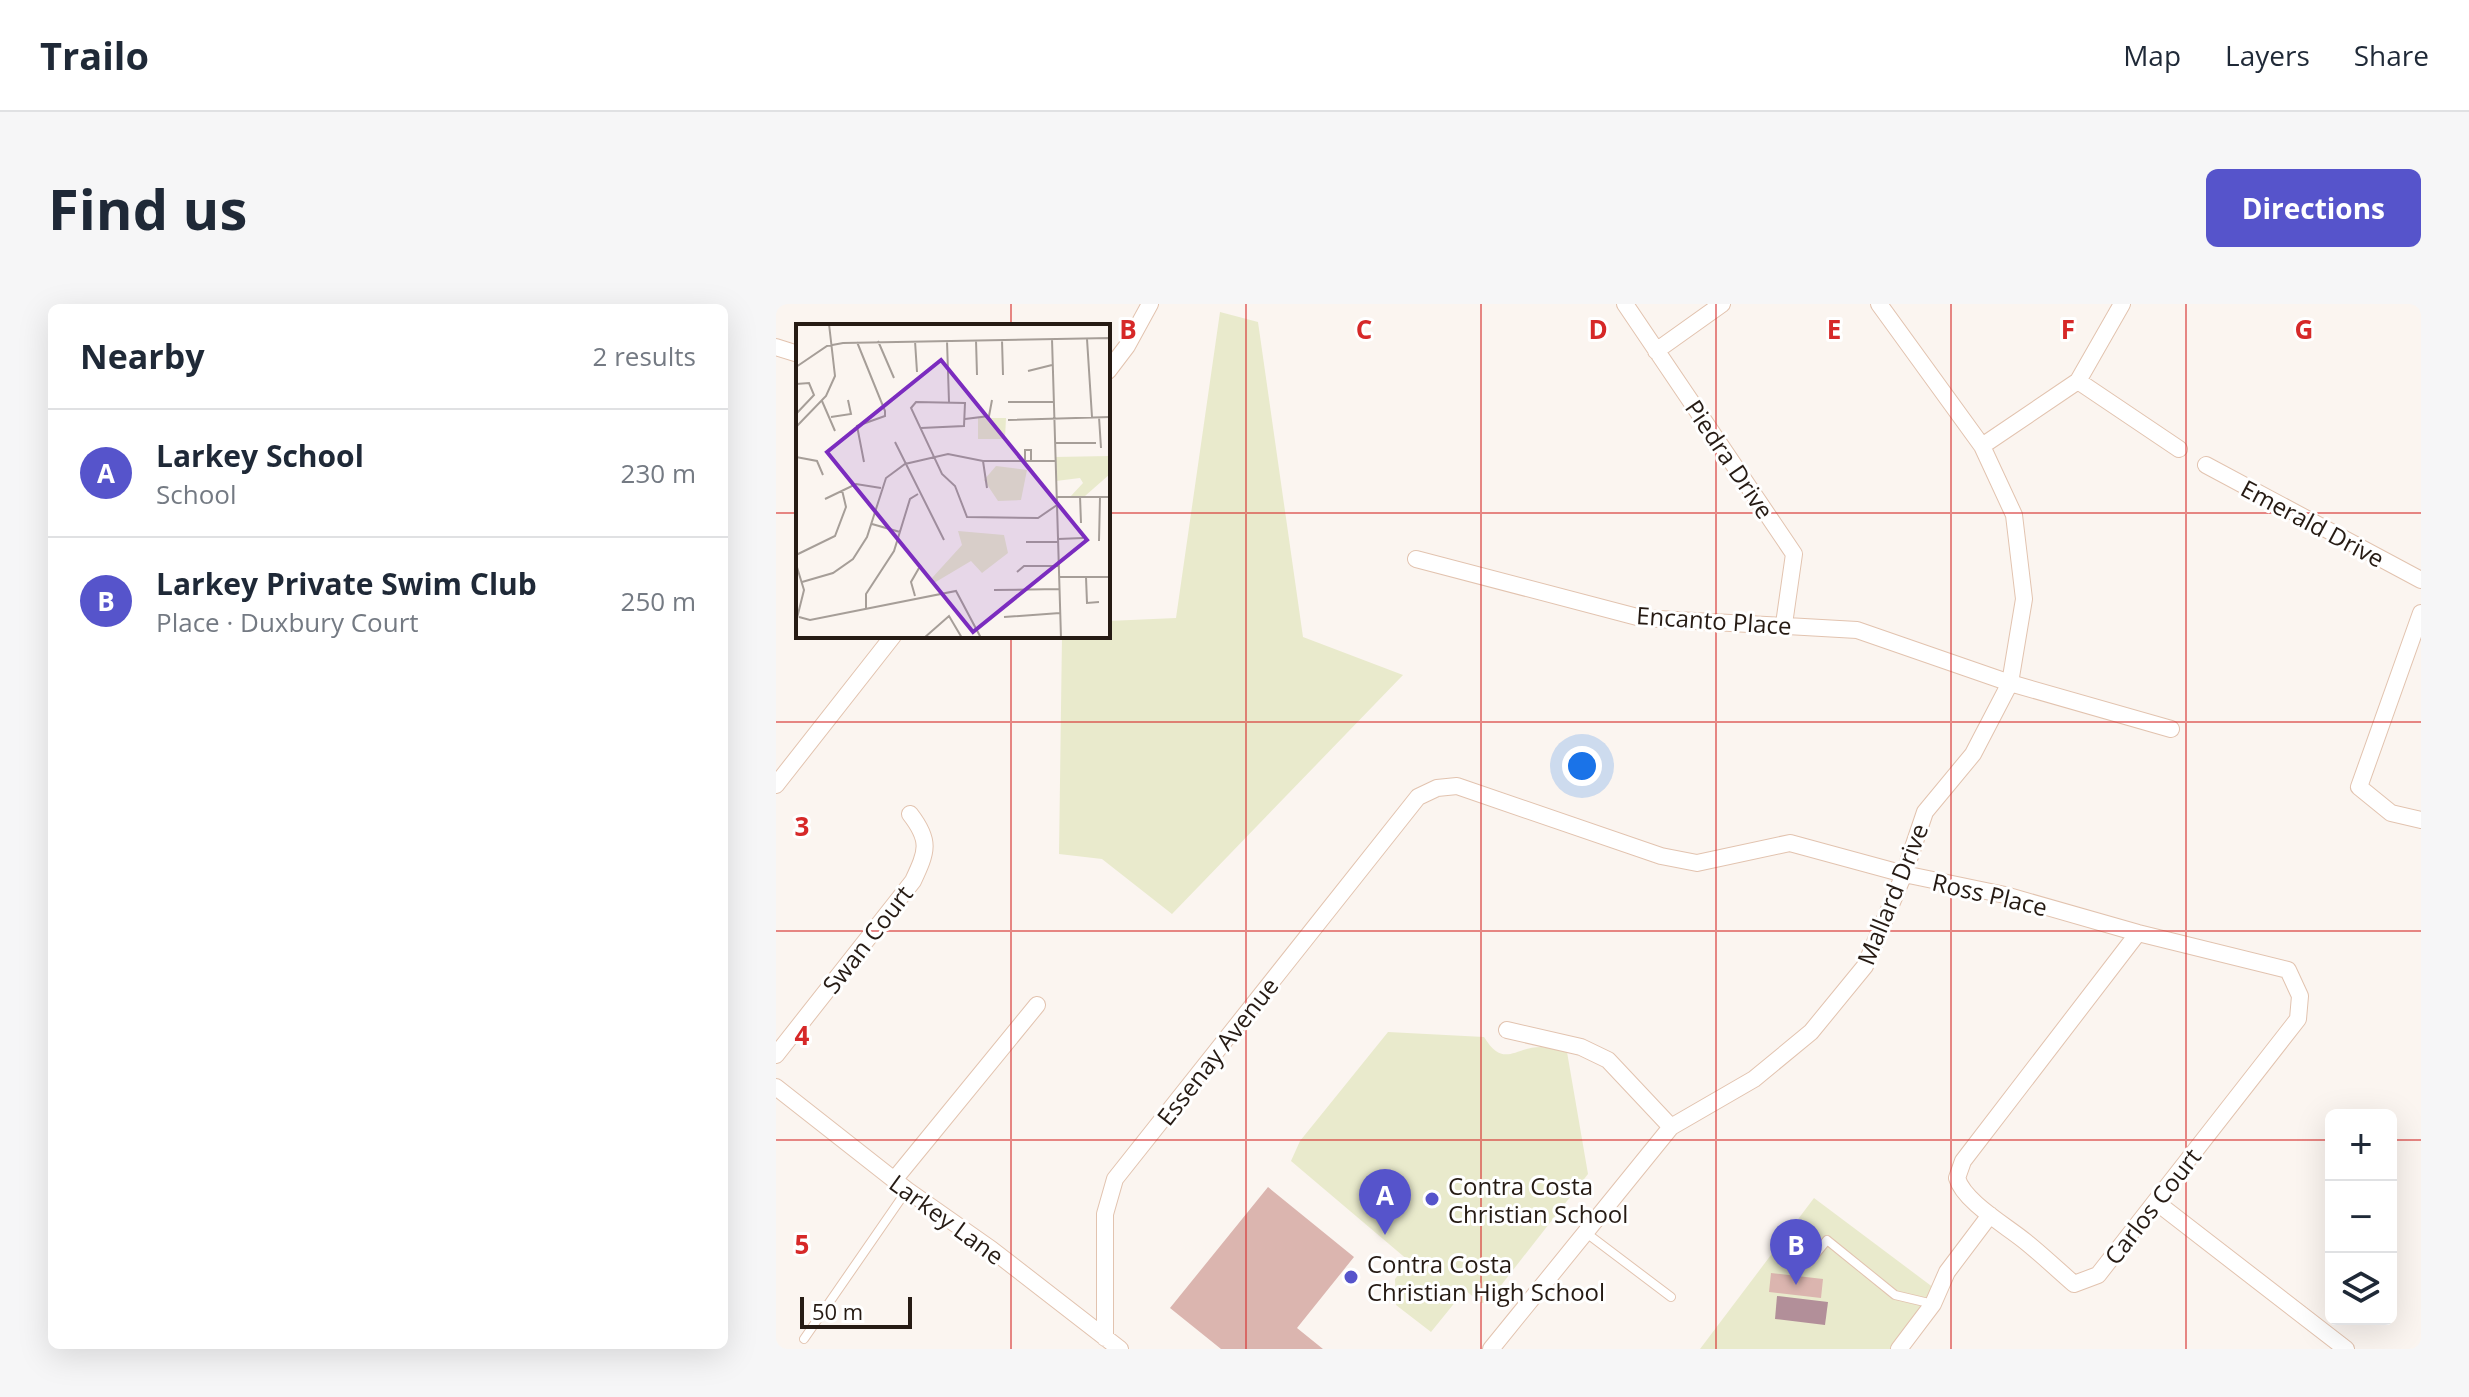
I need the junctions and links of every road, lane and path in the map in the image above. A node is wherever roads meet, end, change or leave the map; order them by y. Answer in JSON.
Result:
{"nodes":[{"id":1,"x":1150,"y":304,"type":"edge"},
{"id":2,"x":1625,"y":304,"type":"edge"},
{"id":3,"x":1722,"y":304,"type":"edge"},
{"id":4,"x":1879,"y":304,"type":"edge"},
{"id":5,"x":2122,"y":304,"type":"edge"},
{"id":6,"x":776,"y":347,"type":"edge"},
{"id":7,"x":1656,"y":351,"type":"junction"},
{"id":8,"x":796,"y":353,"type":"edge"},
{"id":9,"x":1110,"y":368,"type":"edge"},
{"id":10,"x":2078,"y":381,"type":"junction"},
{"id":11,"x":1982,"y":446,"type":"junction"},
{"id":12,"x":2179,"y":449,"type":"dead end"},
{"id":13,"x":2206,"y":465,"type":"dead end"},
{"id":14,"x":1416,"y":559,"type":"dead end"},
{"id":15,"x":2421,"y":580,"type":"edge"},
{"id":16,"x":2421,"y":613,"type":"edge"},
{"id":17,"x":1784,"y":624,"type":"junction"},
{"id":18,"x":891,"y":638,"type":"edge"},
{"id":19,"x":2010,"y":683,"type":"junction"},
{"id":20,"x":2171,"y":729,"type":"dead end"},
{"id":21,"x":776,"y":785,"type":"edge"},
{"id":22,"x":1418,"y":797,"type":"joint"},
{"id":23,"x":910,"y":814,"type":"dead end"},
{"id":24,"x":2421,"y":820,"type":"edge"},
{"id":25,"x":1904,"y":874,"type":"junction"},
{"id":26,"x":2138,"y":933,"type":"junction"},
{"id":27,"x":2288,"y":970,"type":"joint"},
{"id":28,"x":1037,"y":1005,"type":"dead end"},
{"id":29,"x":1507,"y":1030,"type":"dead end"},
{"id":30,"x":776,"y":1055,"type":"edge"},
{"id":31,"x":776,"y":1087,"type":"edge"},
{"id":32,"x":1671,"y":1127,"type":"junction"},
{"id":33,"x":901,"y":1185,"type":"junction"},
{"id":34,"x":2156,"y":1202,"type":"junction"},
{"id":35,"x":1990,"y":1215,"type":"junction"},
{"id":36,"x":1585,"y":1232,"type":"junction"},
{"id":37,"x":1810,"y":1261,"type":"dead end"},
{"id":38,"x":1671,"y":1297,"type":"dead end"},
{"id":39,"x":1933,"y":1304,"type":"junction"},
{"id":40,"x":1105,"y":1338,"type":"junction"},
{"id":41,"x":804,"y":1339,"type":"dead end"},
{"id":42,"x":1120,"y":1349,"type":"edge"},
{"id":43,"x":1491,"y":1349,"type":"edge"},
{"id":44,"x":1899,"y":1349,"type":"edge"},
{"id":45,"x":2346,"y":1349,"type":"edge"}],
"edges":[{"from":1,"to":9,"type":"street"},
{"from":2,"to":7,"type":"street","name":"Piedra Drive"},
{"from":3,"to":7,"type":"street"},
{"from":4,"to":11,"type":"street","name":"Mallard Drive"},
{"from":5,"to":10,"type":"street"},
{"from":6,"to":8,"type":"street"},
{"from":7,"to":17,"type":"street","name":"Piedra Drive"},
{"from":10,"to":11,"type":"street"},
{"from":10,"to":12,"type":"street"},
{"from":11,"to":19,"type":"street","name":"Mallard Drive"},
{"from":13,"to":15,"type":"street","name":"Emerald Drive"},
{"from":14,"to":17,"type":"street","name":"Encanto Place"},
{"from":16,"to":24,"type":"street"},
{"from":17,"to":19,"type":"street","name":"Encanto Place"},
{"from":18,"to":21,"type":"street"},
{"from":19,"to":20,"type":"street","name":"Encanto Place"},
{"from":19,"to":25,"type":"street","name":"Mallard Drive"},
{"from":22,"to":25,"type":"street","name":"Ross Place"},
{"from":22,"to":40,"type":"street","name":"Essenay Avenue"},
{"from":23,"to":30,"type":"street","name":"Swan Court"},
{"from":25,"to":26,"type":"street","name":"Ross Place"},
{"from":25,"to":32,"type":"street","name":"Mallard Drive"},
{"from":26,"to":27,"type":"street","name":"Ross Place"},
{"from":26,"to":35,"type":"street","name":"Carlos Court"},
{"from":27,"to":34,"type":"street","name":"Carlos Court"},
{"from":28,"to":33,"type":"street"},
{"from":29,"to":32,"type":"street"},
{"from":31,"to":33,"type":"street","name":"Larkey Lane"},
{"from":32,"to":36,"type":"street","name":"Mallard Drive"},
{"from":33,"to":40,"type":"street","name":"Larkey Lane"},
{"from":33,"to":41,"type":"lane"},
{"from":34,"to":35,"type":"street","name":"Carlos Court"},
{"from":34,"to":45,"type":"street"},
{"from":35,"to":39,"type":"street"},
{"from":36,"to":38,"type":"lane"},
{"from":36,"to":43,"type":"street","name":"Mallard Drive"},
{"from":37,"to":39,"type":"lane"},
{"from":39,"to":44,"type":"street"},
{"from":40,"to":42,"type":"street","name":"Larkey Lane"}]}
